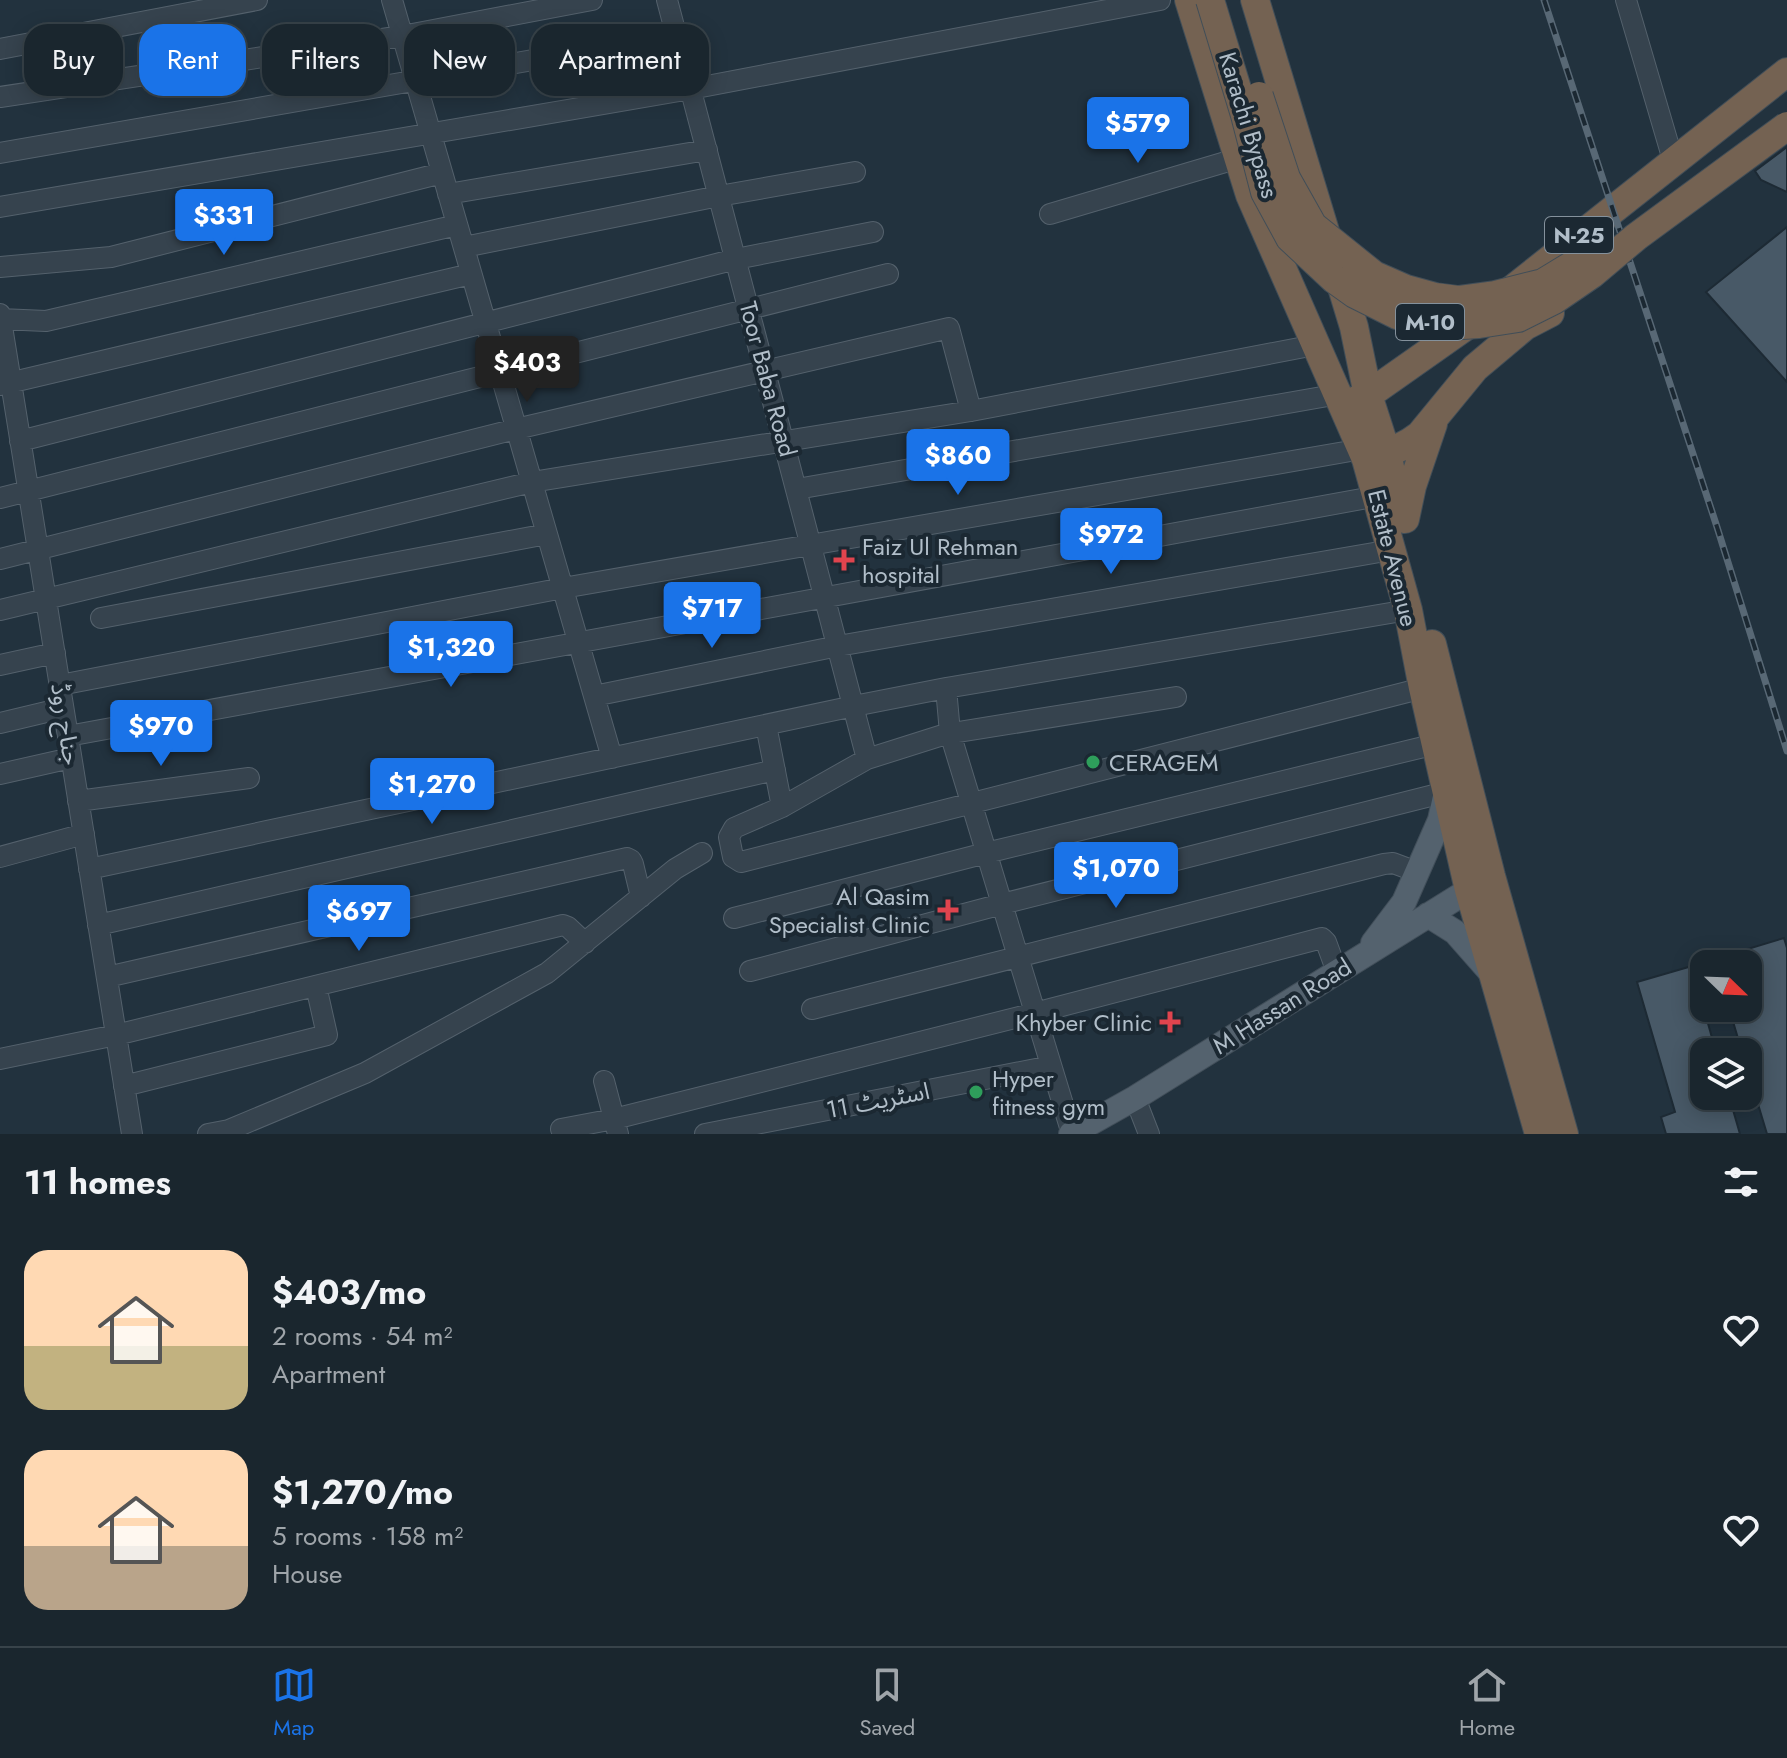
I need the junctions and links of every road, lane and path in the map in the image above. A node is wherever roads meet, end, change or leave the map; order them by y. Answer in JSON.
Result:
{"nodes":[{"id":1,"x":257,"y":0,"type":"edge"},
{"id":2,"x":392,"y":0,"type":"edge"},
{"id":3,"x":592,"y":0,"type":"edge"},
{"id":4,"x":667,"y":0,"type":"edge"},
{"id":5,"x":1160,"y":0,"type":"edge"},
{"id":6,"x":1189,"y":0,"type":"edge"},
{"id":7,"x":1210,"y":0,"type":"edge"},
{"id":8,"x":1230,"y":0,"type":"edge"},
{"id":9,"x":1255,"y":0,"type":"edge"},
{"id":10,"x":1626,"y":0,"type":"edge"},
{"id":11,"x":673,"y":24,"type":"edge"},
{"id":12,"x":402,"y":36,"type":"junction"},
{"id":13,"x":404,"y":43,"type":"edge"},
{"id":14,"x":0,"y":49,"type":"edge"},
{"id":15,"x":1787,"y":72,"type":"edge"},
{"id":16,"x":404,"y":83,"type":"edge"},
{"id":17,"x":709,"y":86,"type":"edge"},
{"id":18,"x":420,"y":96,"type":"edge"},
{"id":19,"x":651,"y":96,"type":"edge"},
{"id":20,"x":693,"y":96,"type":"edge"},
{"id":21,"x":0,"y":97,"type":"edge"},
{"id":22,"x":1787,"y":104,"type":"edge"},
{"id":23,"x":1787,"y":126,"type":"edge"},
{"id":24,"x":431,"y":134,"type":"junction"},
{"id":25,"x":1787,"y":137,"type":"edge"},
{"id":26,"x":707,"y":150,"type":"junction"},
{"id":27,"x":0,"y":153,"type":"edge"},
{"id":28,"x":1239,"y":158,"type":"junction"},
{"id":29,"x":1673,"y":160,"type":"junction"},
{"id":30,"x":855,"y":172,"type":"dead end"},
{"id":31,"x":442,"y":173,"type":"junction"},
{"id":32,"x":448,"y":194,"type":"junction"},
{"id":33,"x":719,"y":196,"type":"junction"},
{"id":34,"x":0,"y":207,"type":"edge"},
{"id":35,"x":1050,"y":214,"type":"dead end"},
{"id":36,"x":457,"y":225,"type":"junction"},
{"id":37,"x":873,"y":232,"type":"dead end"},
{"id":38,"x":464,"y":247,"type":"junction"},
{"id":39,"x":736,"y":259,"type":"junction"},
{"id":40,"x":0,"y":267,"type":"edge"},
{"id":41,"x":471,"y":274,"type":"junction"},
{"id":42,"x":888,"y":274,"type":"dead end"},
{"id":43,"x":1343,"y":292,"type":"junction"},
{"id":44,"x":749,"y":309,"type":"junction"},
{"id":45,"x":1300,"y":309,"type":"junction"},
{"id":46,"x":0,"y":317,"type":"edge"},
{"id":47,"x":485,"y":321,"type":"junction"},
{"id":48,"x":1315,"y":345,"type":"junction"},
{"id":49,"x":500,"y":372,"type":"junction"},
{"id":50,"x":765,"y":372,"type":"junction"},
{"id":51,"x":6,"y":384,"type":"edge"},
{"id":52,"x":1350,"y":398,"type":"junction"},
{"id":53,"x":971,"y":411,"type":"junction"},
{"id":54,"x":1435,"y":416,"type":"junction"},
{"id":55,"x":516,"y":429,"type":"junction"},
{"id":56,"x":20,"y":441,"type":"junction"},
{"id":57,"x":785,"y":442,"type":"junction"},
{"id":58,"x":1372,"y":454,"type":"junction"},
{"id":59,"x":532,"y":482,"type":"junction"},
{"id":60,"x":797,"y":489,"type":"junction"},
{"id":61,"x":28,"y":491,"type":"junction"},
{"id":62,"x":1378,"y":496,"type":"junction"},
{"id":63,"x":0,"y":498,"type":"edge"},
{"id":64,"x":547,"y":534,"type":"junction"},
{"id":65,"x":1398,"y":538,"type":"junction"},
{"id":66,"x":812,"y":545,"type":"junction"},
{"id":67,"x":38,"y":550,"type":"junction"},
{"id":68,"x":0,"y":559,"type":"edge"},
{"id":69,"x":563,"y":588,"type":"junction"},
{"id":70,"x":825,"y":597,"type":"junction"},
{"id":71,"x":46,"y":599,"type":"junction"},
{"id":72,"x":0,"y":610,"type":"edge"},
{"id":73,"x":1408,"y":610,"type":"junction"},
{"id":74,"x":101,"y":618,"type":"dead end"},
{"id":75,"x":579,"y":643,"type":"junction"},
{"id":76,"x":838,"y":646,"type":"junction"},
{"id":77,"x":55,"y":653,"type":"junction"},
{"id":78,"x":0,"y":665,"type":"edge"},
{"id":79,"x":60,"y":685,"type":"junction"},
{"id":80,"x":946,"y":688,"type":"junction"},
{"id":81,"x":1423,"y":688,"type":"junction"},
{"id":82,"x":594,"y":696,"type":"junction"},
{"id":83,"x":1176,"y":697,"type":"dead end"},
{"id":84,"x":854,"y":706,"type":"junction"},
{"id":85,"x":63,"y":708,"type":"junction"},
{"id":86,"x":0,"y":723,"type":"edge"},
{"id":87,"x":766,"y":725,"type":"junction"},
{"id":88,"x":950,"y":733,"type":"junction"},
{"id":89,"x":68,"y":736,"type":"junction"},
{"id":90,"x":1436,"y":744,"type":"junction"},
{"id":91,"x":71,"y":758,"type":"junction"},
{"id":92,"x":612,"y":758,"type":"junction"},
{"id":93,"x":867,"y":759,"type":"junction"},
{"id":94,"x":775,"y":770,"type":"junction"},
{"id":95,"x":0,"y":774,"type":"edge"},
{"id":96,"x":249,"y":778,"type":"dead end"},
{"id":97,"x":1446,"y":792,"type":"junction"},
{"id":98,"x":78,"y":801,"type":"junction"},
{"id":99,"x":971,"y":803,"type":"junction"},
{"id":100,"x":782,"y":807,"type":"junction"},
{"id":101,"x":84,"y":834,"type":"junction"},
{"id":102,"x":702,"y":853,"type":"dead end"},
{"id":103,"x":986,"y":853,"type":"junction"},
{"id":104,"x":0,"y":857,"type":"edge"},
{"id":105,"x":89,"y":869,"type":"junction"},
{"id":106,"x":1417,"y":872,"type":"junction"},
{"id":107,"x":1480,"y":883,"type":"junction"},
{"id":108,"x":641,"y":897,"type":"junction"},
{"id":109,"x":1002,"y":904,"type":"junction"},
{"id":110,"x":1428,"y":915,"type":"junction"},
{"id":111,"x":734,"y":918,"type":"dead end"},
{"id":112,"x":98,"y":925,"type":"junction"},
{"id":113,"x":585,"y":943,"type":"junction"},
{"id":114,"x":1361,"y":957,"type":"junction"},
{"id":115,"x":1018,"y":958,"type":"junction"},
{"id":116,"x":750,"y":971,"type":"dead end"},
{"id":117,"x":1337,"y":972,"type":"junction"},
{"id":118,"x":1494,"y":975,"type":"junction"},
{"id":119,"x":107,"y":977,"type":"junction"},
{"id":120,"x":316,"y":986,"type":"junction"},
{"id":121,"x":812,"y":1009,"type":"dead end"},
{"id":122,"x":1035,"y":1013,"type":"junction"},
{"id":123,"x":116,"y":1035,"type":"junction"},
{"id":124,"x":0,"y":1059,"type":"edge"},
{"id":125,"x":1051,"y":1066,"type":"junction"},
{"id":126,"x":604,"y":1081,"type":"dead end"},
{"id":127,"x":124,"y":1086,"type":"junction"},
{"id":128,"x":1135,"y":1098,"type":"junction"},
{"id":129,"x":616,"y":1126,"type":"edge"},
{"id":130,"x":561,"y":1129,"type":"dead end"},
{"id":131,"x":132,"y":1134,"type":"edge"},
{"id":132,"x":208,"y":1134,"type":"edge"},
{"id":133,"x":705,"y":1134,"type":"edge"},
{"id":134,"x":1072,"y":1134,"type":"edge"},
{"id":135,"x":1149,"y":1134,"type":"edge"},
{"id":136,"x":1539,"y":1134,"type":"edge"},
{"id":137,"x":1564,"y":1134,"type":"edge"}],
"edges":[{"from":1,"to":14,"type":"street"},
{"from":2,"to":12,"type":"street"},
{"from":3,"to":12,"type":"street"},
{"from":4,"to":11,"type":"street","name":"Toor Baba Road"},
{"from":5,"to":17,"type":"street"},
{"from":6,"to":28,"type":"highway","name":"Estate Avenue"},
{"from":7,"to":23,"type":"highway","name":"Karachi Bypass","number":"M-10","bridge":true},
{"from":8,"to":22,"type":"highway","name":"Karachi Bypass","number":"M-10","bridge":true},
{"from":9,"to":43,"type":"highway","name":"Estate Avenue"},
{"from":10,"to":29,"type":"street"},
{"from":12,"to":13,"type":"street"},
{"from":12,"to":21,"type":"street"},
{"from":15,"to":29,"type":"highway","number":"N-25"},
{"from":16,"to":27,"type":"street"},
{"from":18,"to":24,"type":"street"},
{"from":19,"to":24,"type":"street"},
{"from":20,"to":26,"type":"street","name":"Toor Baba Road"},
{"from":24,"to":31,"type":"street"},
{"from":24,"to":34,"type":"street"},
{"from":25,"to":54,"type":"highway","number":"N-25"},
{"from":26,"to":32,"type":"street"},
{"from":26,"to":33,"type":"street","name":"Toor Baba Road"},
{"from":28,"to":35,"type":"street"},
{"from":28,"to":45,"type":"highway","name":"Estate Avenue"},
{"from":29,"to":52,"type":"highway","number":"N-25"},
{"from":30,"to":33,"type":"street"},
{"from":31,"to":32,"type":"street"},
{"from":31,"to":40,"type":"street"},
{"from":32,"to":36,"type":"street"},
{"from":33,"to":38,"type":"street"},
{"from":33,"to":39,"type":"street","name":"Toor Baba Road"},
{"from":36,"to":38,"type":"street"},
{"from":36,"to":46,"type":"street"},
{"from":37,"to":39,"type":"street"},
{"from":38,"to":41,"type":"street"},
{"from":39,"to":44,"type":"street","name":"Toor Baba Road"},
{"from":39,"to":47,"type":"street"},
{"from":41,"to":47,"type":"street"},
{"from":41,"to":51,"type":"street"},
{"from":42,"to":44,"type":"street"},
{"from":43,"to":45,"type":"highway"},
{"from":43,"to":52,"type":"highway","name":"Estate Avenue"},
{"from":44,"to":49,"type":"street"},
{"from":44,"to":50,"type":"street","name":"Toor Baba Road"},
{"from":45,"to":48,"type":"highway","name":"Estate Avenue"},
{"from":46,"to":51,"type":"street","name":"جناح روڈ"},
{"from":47,"to":49,"type":"street"},
{"from":47,"to":56,"type":"street"},
{"from":48,"to":52,"type":"highway","name":"Estate Avenue"},
{"from":48,"to":53,"type":"street"},
{"from":49,"to":55,"type":"street"},
{"from":49,"to":61,"type":"street"},
{"from":50,"to":53,"type":"street"},
{"from":50,"to":55,"type":"street"},
{"from":50,"to":57,"type":"street","name":"Toor Baba Road"},
{"from":51,"to":56,"type":"street","name":"جناح روڈ"},
{"from":52,"to":58,"type":"highway","name":"Estate Avenue"},
{"from":52,"to":60,"type":"street"},
{"from":53,"to":57,"type":"street"},
{"from":54,"to":58,"type":"highway","number":"N-25"},
{"from":54,"to":65,"type":"highway"},
{"from":55,"to":59,"type":"street"},
{"from":55,"to":67,"type":"street"},
{"from":56,"to":61,"type":"street","name":"جناح روڈ"},
{"from":57,"to":59,"type":"street"},
{"from":57,"to":60,"type":"street","name":"Toor Baba Road"},
{"from":58,"to":62,"type":"highway","name":"Estate Avenue"},
{"from":58,"to":65,"type":"highway","name":"Estate Avenue"},
{"from":58,"to":66,"type":"street"},
{"from":59,"to":64,"type":"street"},
{"from":59,"to":71,"type":"street"},
{"from":60,"to":66,"type":"street","name":"Toor Baba Road"},
{"from":61,"to":63,"type":"street"},
{"from":61,"to":67,"type":"street","name":"جناح روڈ"},
{"from":62,"to":65,"type":"highway","name":"Estate Avenue"},
{"from":62,"to":70,"type":"street"},
{"from":64,"to":69,"type":"street"},
{"from":64,"to":74,"type":"street"},
{"from":65,"to":73,"type":"highway","name":"Estate Avenue"},
{"from":65,"to":76,"type":"street"},
{"from":65,"to":107,"type":"highway","name":"Estate Avenue"},
{"from":66,"to":69,"type":"street"},
{"from":66,"to":70,"type":"street","name":"Toor Baba Road"},
{"from":67,"to":68,"type":"street"},
{"from":67,"to":71,"type":"street","name":"جناح روڈ"},
{"from":69,"to":75,"type":"street"},
{"from":69,"to":79,"type":"street"},
{"from":70,"to":75,"type":"street"},
{"from":70,"to":76,"type":"street","name":"Toor Baba Road"},
{"from":71,"to":72,"type":"street"},
{"from":71,"to":77,"type":"street","name":"جناح روڈ"},
{"from":73,"to":80,"type":"street"},
{"from":73,"to":81,"type":"highway","name":"Estate Avenue"},
{"from":75,"to":82,"type":"street"},
{"from":75,"to":89,"type":"street"},
{"from":76,"to":82,"type":"street"},
{"from":76,"to":84,"type":"street","name":"Toor Baba Road"},
{"from":77,"to":78,"type":"street"},
{"from":77,"to":79,"type":"street","name":"جناح روڈ"},
{"from":79,"to":85,"type":"street","name":"جناح روڈ"},
{"from":80,"to":84,"type":"street"},
{"from":80,"to":88,"type":"street"},
{"from":81,"to":90,"type":"highway","name":"Estate Avenue"},
{"from":81,"to":99,"type":"street"},
{"from":82,"to":92,"type":"street"},
{"from":83,"to":88,"type":"street"},
{"from":84,"to":87,"type":"street"},
{"from":84,"to":93,"type":"street","name":"Toor Baba Road"},
{"from":85,"to":86,"type":"street"},
{"from":85,"to":89,"type":"street","name":"جناح روڈ"},
{"from":87,"to":92,"type":"street"},
{"from":87,"to":94,"type":"street"},
{"from":88,"to":93,"type":"street"},
{"from":88,"to":99,"type":"street"},
{"from":89,"to":91,"type":"street","name":"جناح روڈ"},
{"from":90,"to":97,"type":"highway","name":"Estate Avenue"},
{"from":90,"to":103,"type":"street"},
{"from":91,"to":95,"type":"street"},
{"from":91,"to":98,"type":"street","name":"جناح روڈ"},
{"from":92,"to":105,"type":"street"},
{"from":93,"to":100,"type":"street"},
{"from":94,"to":100,"type":"street"},
{"from":94,"to":112,"type":"street"},
{"from":96,"to":98,"type":"street"},
{"from":97,"to":106,"type":"main road"},
{"from":97,"to":107,"type":"highway","name":"Estate Avenue"},
{"from":97,"to":109,"type":"street"},
{"from":98,"to":101,"type":"street","name":"جناح روڈ"},
{"from":99,"to":100,"type":"street"},
{"from":99,"to":103,"type":"street"},
{"from":101,"to":104,"type":"street"},
{"from":101,"to":105,"type":"street","name":"جناح روڈ"},
{"from":102,"to":108,"type":"street"},
{"from":103,"to":109,"type":"street"},
{"from":103,"to":111,"type":"street"},
{"from":105,"to":112,"type":"street","name":"جناح روڈ"},
{"from":106,"to":114,"type":"main road"},
{"from":106,"to":115,"type":"street"},
{"from":107,"to":110,"type":"main road","name":"M Hassan Road"},
{"from":107,"to":118,"type":"highway","name":"Estate Avenue"},
{"from":107,"to":137,"type":"highway","name":"Estate Avenue"},
{"from":108,"to":113,"type":"street"},
{"from":108,"to":119,"type":"street"},
{"from":109,"to":115,"type":"street"},
{"from":109,"to":116,"type":"street"},
{"from":110,"to":114,"type":"main road","name":"M Hassan Road"},
{"from":110,"to":118,"type":"main road"},
{"from":112,"to":119,"type":"street","name":"جناح روڈ"},
{"from":113,"to":120,"type":"street"},
{"from":113,"to":132,"type":"street"},
{"from":114,"to":117,"type":"main road","name":"M Hassan Road"},
{"from":115,"to":121,"type":"street"},
{"from":115,"to":122,"type":"street"},
{"from":117,"to":122,"type":"street"},
{"from":117,"to":128,"type":"main road","name":"M Hassan Road"},
{"from":118,"to":136,"type":"highway","name":"Estate Avenue"},
{"from":119,"to":123,"type":"street","name":"جناح روڈ"},
{"from":120,"to":123,"type":"street"},
{"from":120,"to":127,"type":"street"},
{"from":122,"to":125,"type":"street"},
{"from":122,"to":129,"type":"street"},
{"from":123,"to":124,"type":"street"},
{"from":123,"to":127,"type":"street","name":"جناح روڈ"},
{"from":125,"to":133,"type":"street","name":"اسٹریٹ 11"},
{"from":125,"to":134,"type":"street"},
{"from":126,"to":129,"type":"street"},
{"from":127,"to":131,"type":"street","name":"جناح روڈ"},
{"from":128,"to":134,"type":"main road","name":"M Hassan Road"},
{"from":128,"to":135,"type":"street"},
{"from":129,"to":130,"type":"street"}]}
